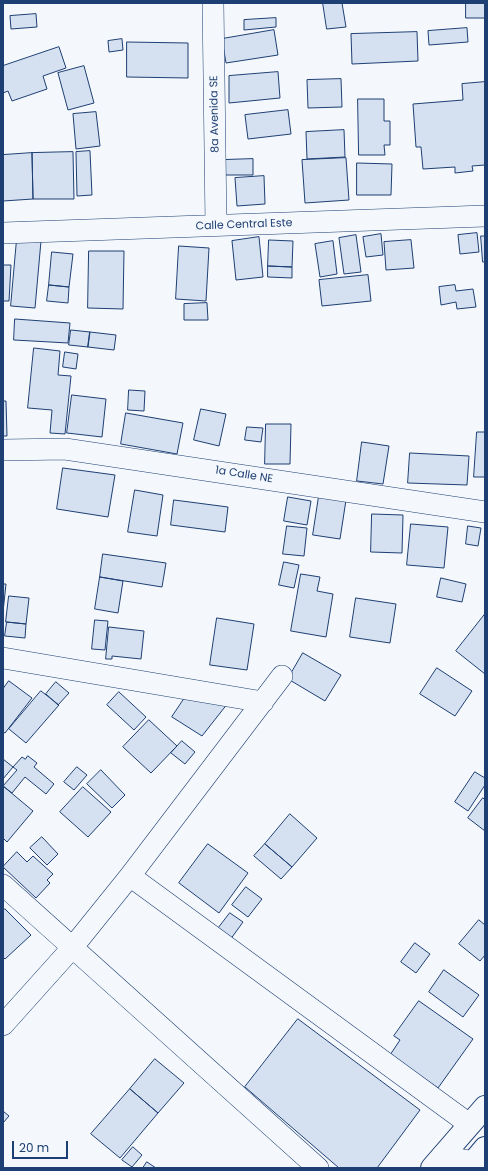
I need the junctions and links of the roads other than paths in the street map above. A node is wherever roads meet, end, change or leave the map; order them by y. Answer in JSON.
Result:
{"nodes":[{"id":1,"x":213,"y":3,"type":"edge"},
{"id":2,"x":485,"y":216,"type":"edge"},
{"id":3,"x":216,"y":225,"type":"junction"},
{"id":4,"x":3,"y":232,"type":"edge"},
{"id":5,"x":3,"y":450,"type":"edge"},
{"id":6,"x":485,"y":512,"type":"edge"},
{"id":7,"x":3,"y":658,"type":"edge"},
{"id":8,"x":282,"y":676,"type":"dead end"},
{"id":9,"x":263,"y":702,"type":"junction"},
{"id":10,"x":130,"y":876,"type":"junction"},
{"id":11,"x":3,"y":885,"type":"edge"},
{"id":12,"x":72,"y":948,"type":"junction"},
{"id":13,"x":3,"y":1024,"type":"edge"},
{"id":14,"x":485,"y":1107,"type":"edge"},
{"id":15,"x":469,"y":1124,"type":"junction"},
{"id":16,"x":478,"y":1161,"type":"edge"},
{"id":17,"x":437,"y":1162,"type":"edge"},
{"id":18,"x":318,"y":1168,"type":"edge"}],
"edges":[{"from":1,"to":3,"type":"street","name":"8a Avenida SE"},
{"from":2,"to":3,"type":"street","name":"Calle Central Este"},
{"from":3,"to":4,"type":"street","name":"Calle Central Este"},
{"from":5,"to":6,"type":"street","name":"1a Calle NE"},
{"from":7,"to":9,"type":"street"},
{"from":8,"to":9,"type":"street"},
{"from":9,"to":10,"type":"street"},
{"from":10,"to":12,"type":"street"},
{"from":10,"to":15,"type":"street"},
{"from":11,"to":12,"type":"street"},
{"from":12,"to":13,"type":"street"},
{"from":12,"to":18,"type":"street"},
{"from":14,"to":15,"type":"main road"},
{"from":15,"to":17,"type":"main road"},
{"from":16,"to":17,"type":"street"}]}
